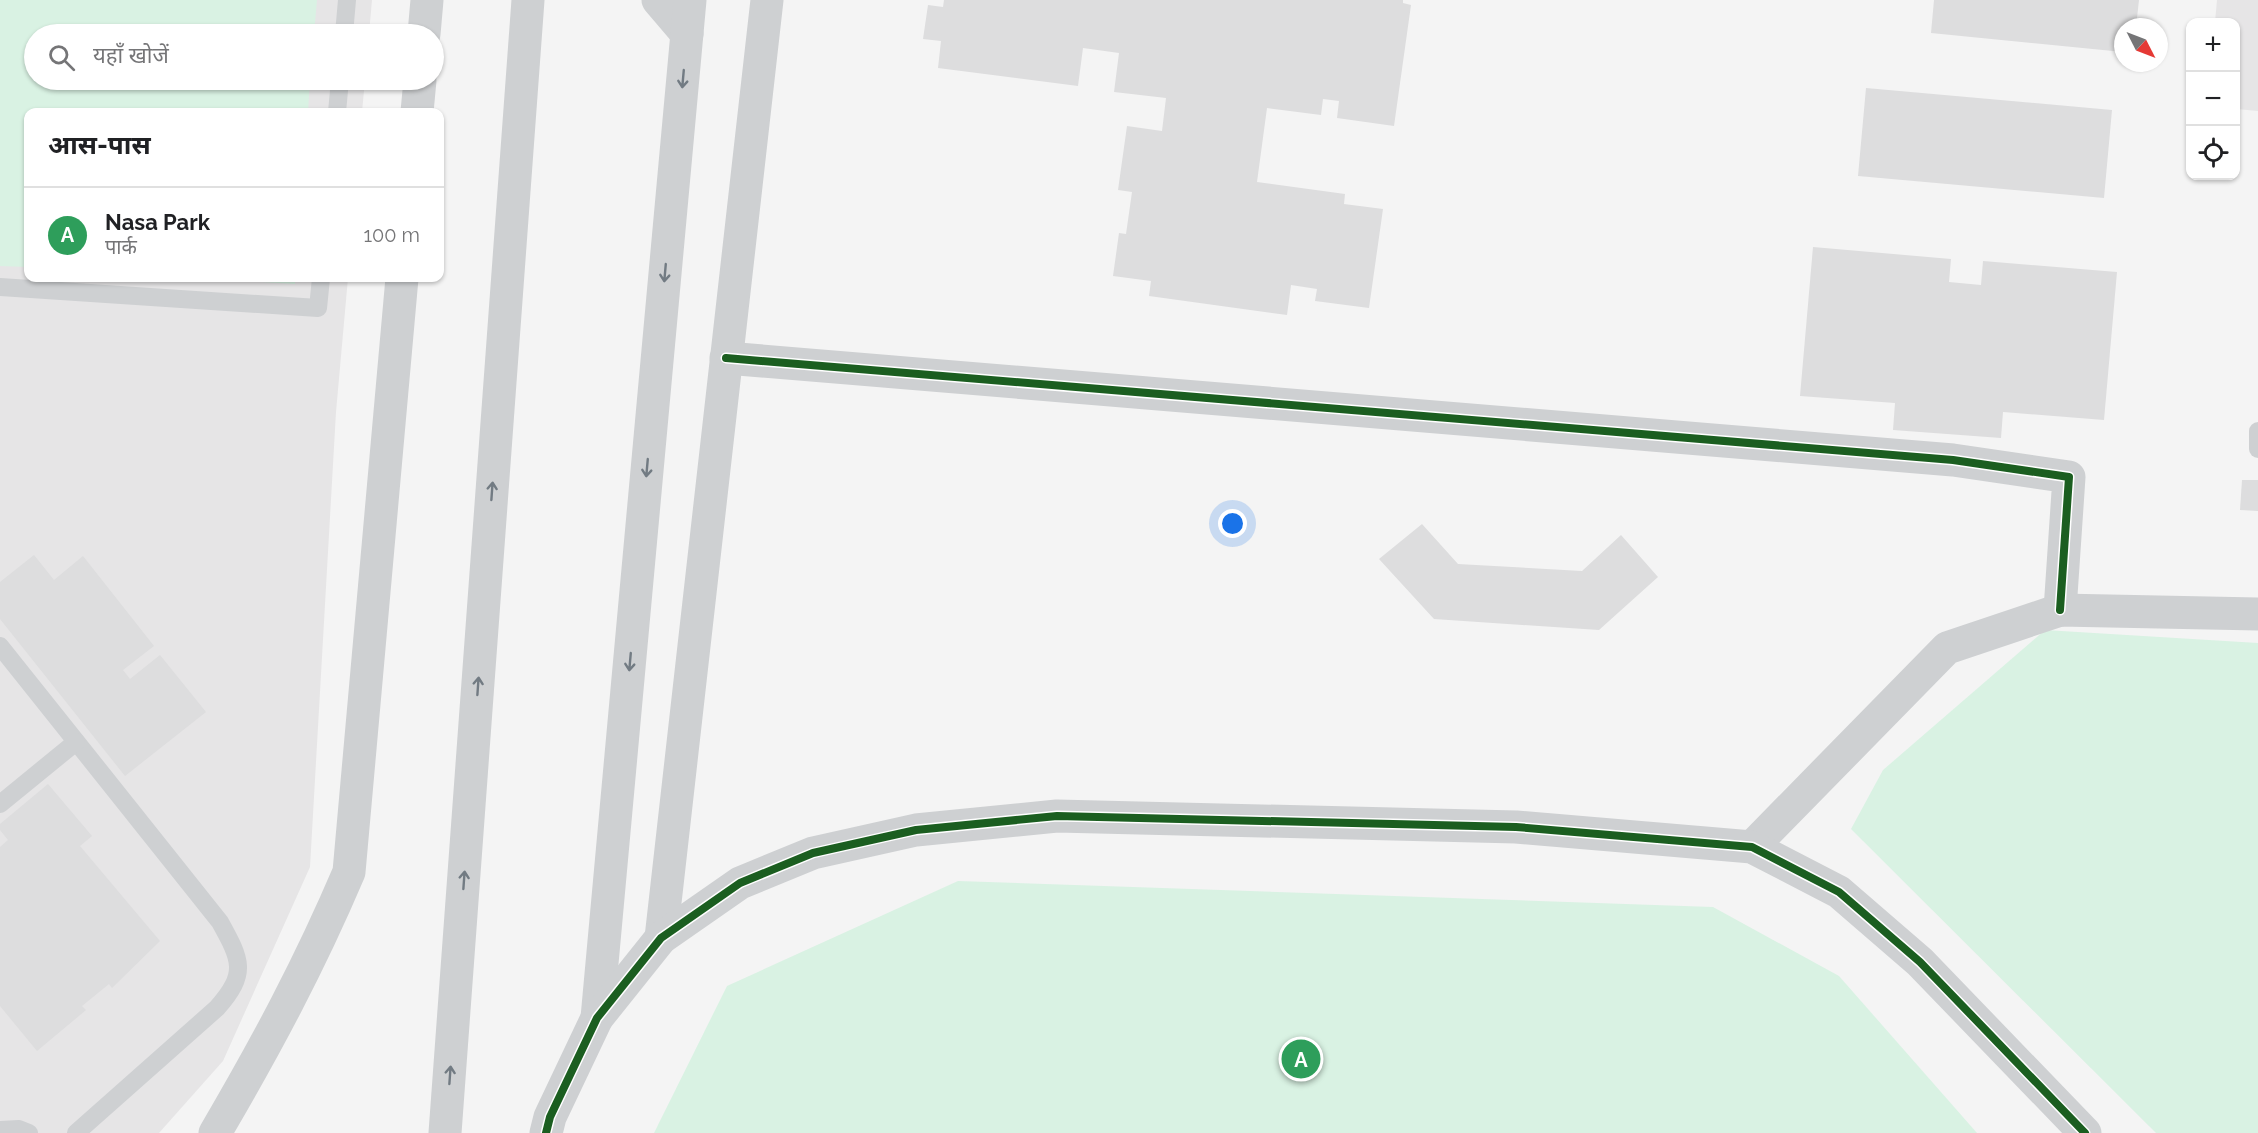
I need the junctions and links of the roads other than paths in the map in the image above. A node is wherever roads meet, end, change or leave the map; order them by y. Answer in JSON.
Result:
{"nodes":[{"id":1,"x":347,"y":0,"type":"edge"},
{"id":2,"x":427,"y":0,"type":"edge"},
{"id":3,"x":528,"y":0,"type":"edge"},
{"id":4,"x":658,"y":0,"type":"edge"},
{"id":5,"x":690,"y":0,"type":"edge"},
{"id":6,"x":767,"y":0,"type":"edge"},
{"id":7,"x":345,"y":24,"type":"edge"},
{"id":8,"x":425,"y":24,"type":"edge"},
{"id":9,"x":687,"y":34,"type":"junction"},
{"id":10,"x":339,"y":90,"type":"edge"},
{"id":11,"x":419,"y":90,"type":"edge"},
{"id":12,"x":337,"y":108,"type":"edge"},
{"id":13,"x":417,"y":108,"type":"edge"},
{"id":14,"x":321,"y":282,"type":"edge"},
{"id":15,"x":402,"y":282,"type":"edge"},
{"id":16,"x":0,"y":287,"type":"edge"},
{"id":17,"x":726,"y":358,"type":"junction"},
{"id":18,"x":2258,"y":431,"type":"edge"},
{"id":19,"x":2258,"y":449,"type":"edge"},
{"id":20,"x":2060,"y":610,"type":"junction"},
{"id":21,"x":2258,"y":614,"type":"edge"},
{"id":22,"x":0,"y":646,"type":"edge"},
{"id":23,"x":76,"y":742,"type":"junction"},
{"id":24,"x":0,"y":804,"type":"edge"},
{"id":25,"x":1752,"y":847,"type":"junction"},
{"id":26,"x":661,"y":938,"type":"junction"},
{"id":27,"x":597,"y":1018,"type":"junction"},
{"id":28,"x":0,"y":1130,"type":"edge"},
{"id":29,"x":29,"y":1133,"type":"edge"},
{"id":30,"x":76,"y":1133,"type":"edge"},
{"id":31,"x":215,"y":1133,"type":"edge"},
{"id":32,"x":446,"y":1133,"type":"edge"},
{"id":33,"x":546,"y":1133,"type":"edge"},
{"id":34,"x":2085,"y":1133,"type":"edge"}],
"edges":[{"from":1,"to":7,"type":"lane"},
{"from":2,"to":8,"type":"street"},
{"from":32,"to":3,"type":"street","one_way":true},
{"from":4,"to":9,"type":"street"},
{"from":5,"to":9,"type":"street"},
{"from":6,"to":17,"type":"street"},
{"from":9,"to":27,"type":"street","one_way":true},
{"from":10,"to":12,"type":"lane"},
{"from":11,"to":13,"type":"street"},
{"from":14,"to":16,"type":"lane"},
{"from":15,"to":31,"type":"street"},
{"from":17,"to":20,"type":"street"},
{"from":17,"to":26,"type":"street"},
{"from":18,"to":19,"type":"lane"},
{"from":20,"to":21,"type":"street"},
{"from":20,"to":25,"type":"street"},
{"from":22,"to":23,"type":"lane"},
{"from":23,"to":24,"type":"lane"},
{"from":23,"to":30,"type":"lane"},
{"from":25,"to":26,"type":"street"},
{"from":25,"to":34,"type":"street"},
{"from":26,"to":27,"type":"street"},
{"from":27,"to":33,"type":"street"},
{"from":28,"to":29,"type":"lane"}]}
